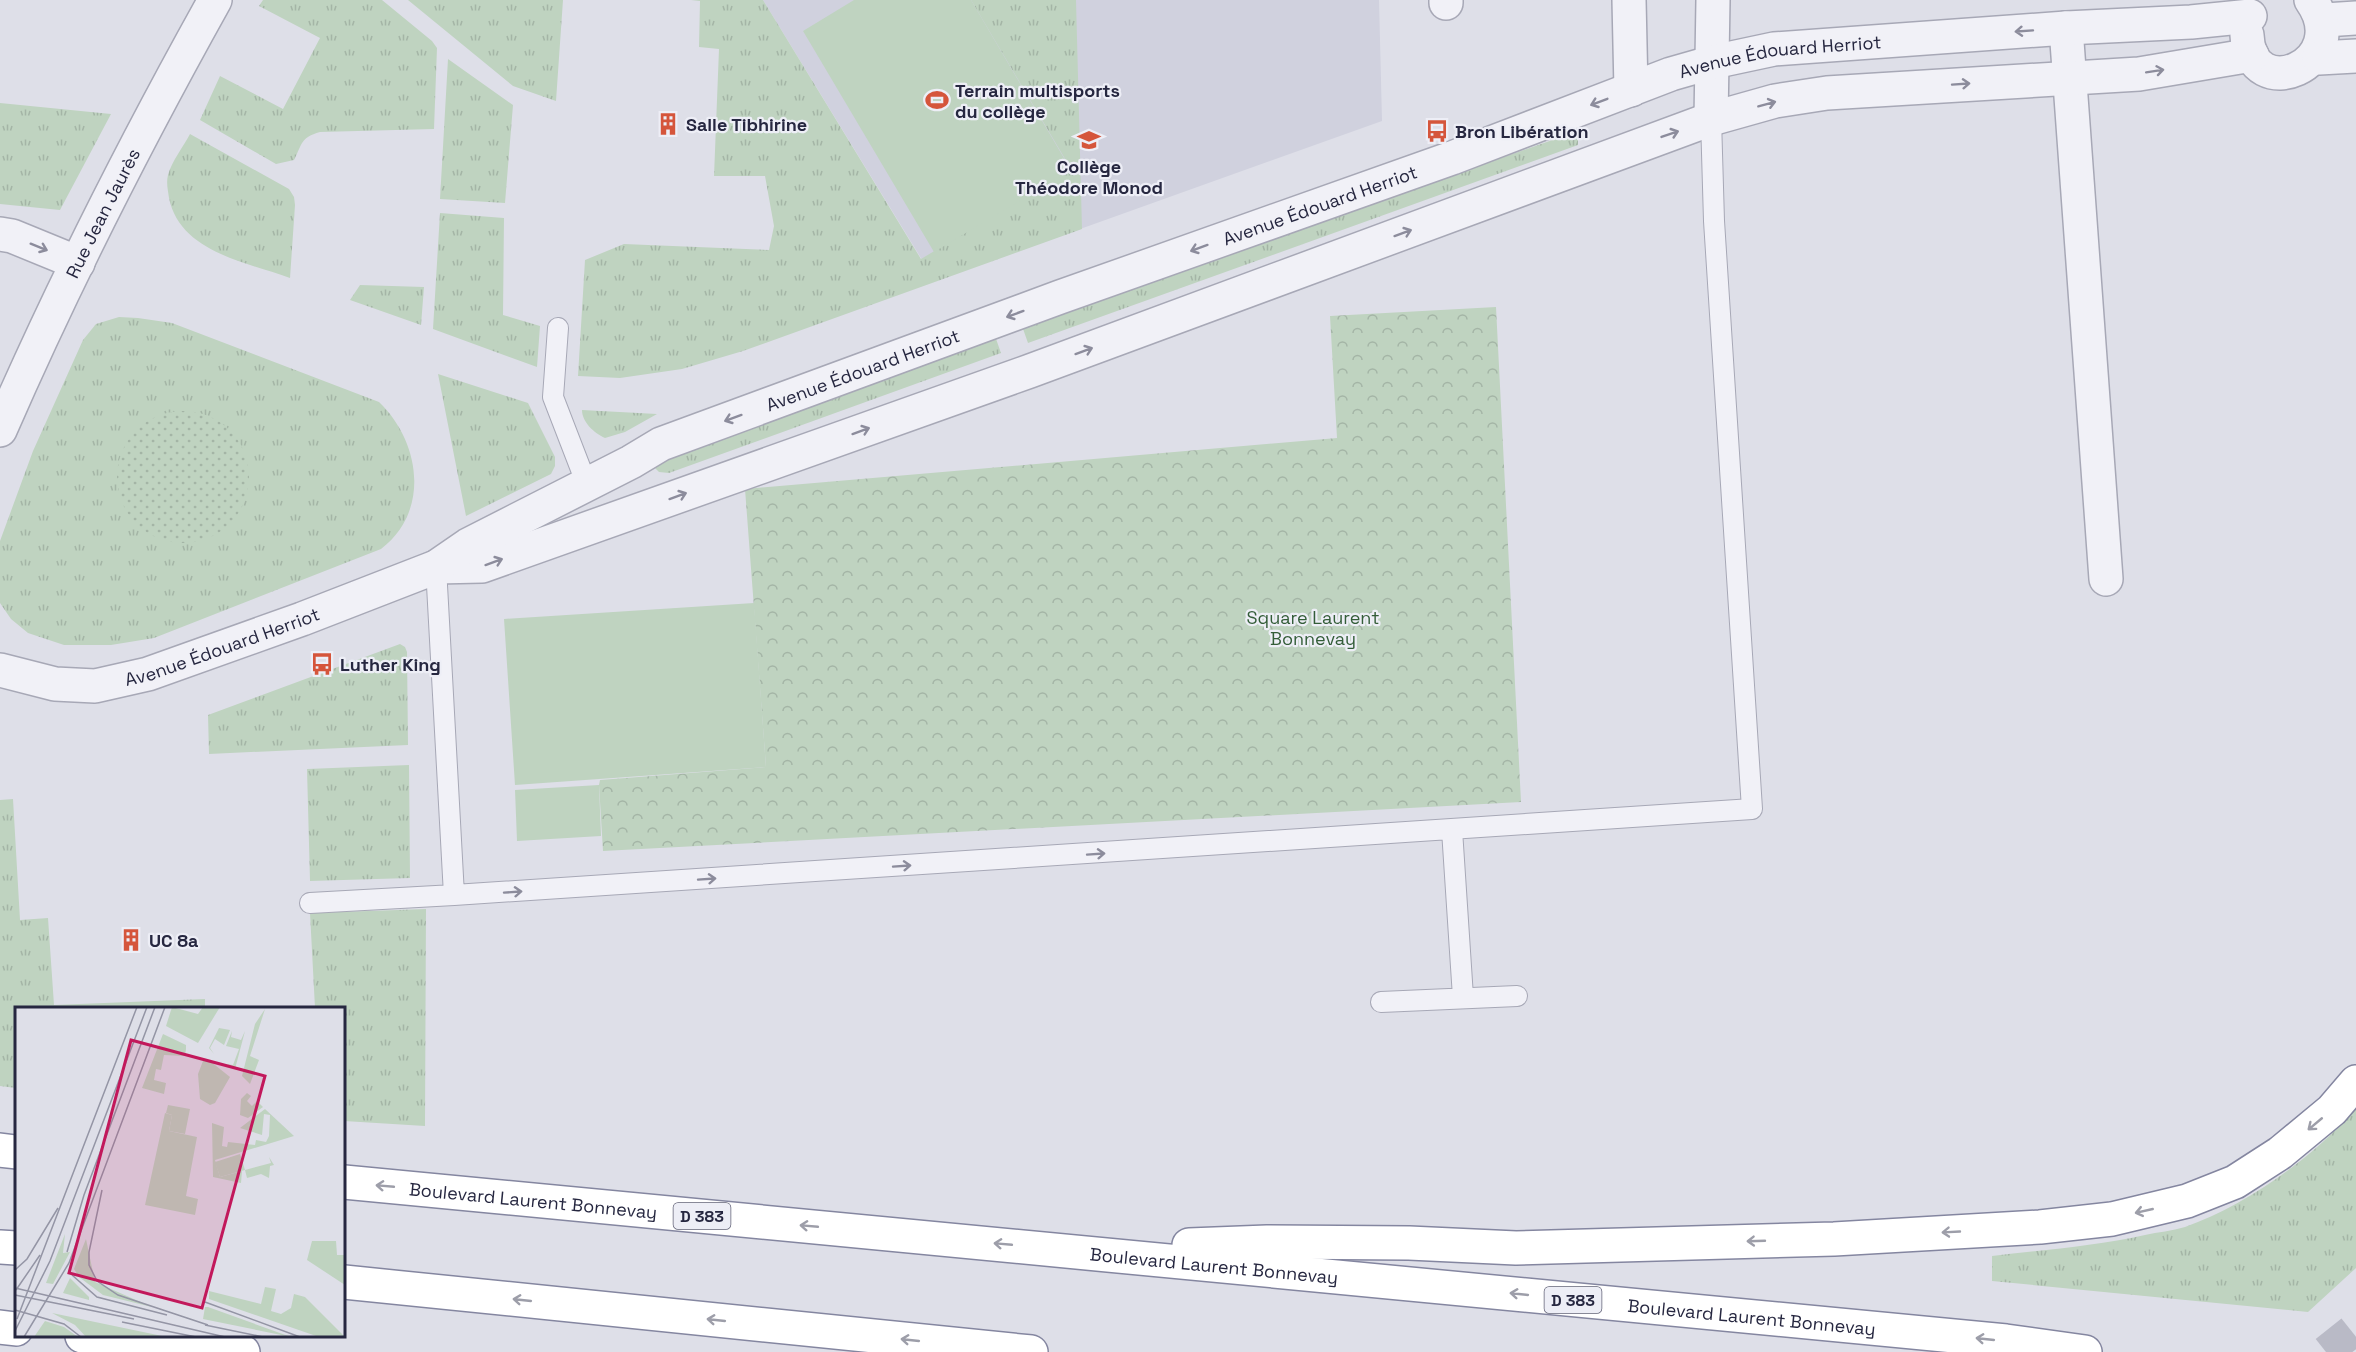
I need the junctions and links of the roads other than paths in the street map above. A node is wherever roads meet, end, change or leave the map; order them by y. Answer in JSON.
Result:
{"nodes":[{"id":1,"x":215,"y":0,"type":"edge"},
{"id":2,"x":1629,"y":0,"type":"edge"},
{"id":3,"x":1713,"y":0,"type":"edge"},
{"id":4,"x":2257,"y":8,"type":"edge"},
{"id":5,"x":2330,"y":12,"type":"edge"},
{"id":6,"x":2066,"y":28,"type":"junction"},
{"id":7,"x":2252,"y":55,"type":"junction"},
{"id":8,"x":2356,"y":56,"type":"edge"},
{"id":9,"x":2319,"y":58,"type":"junction"},
{"id":10,"x":1713,"y":62,"type":"junction"},
{"id":11,"x":2069,"y":78,"type":"junction"},
{"id":12,"x":1631,"y":90,"type":"junction"},
{"id":13,"x":1711,"y":119,"type":"junction"},
{"id":14,"x":0,"y":234,"type":"edge"},
{"id":15,"x":78,"y":262,"type":"junction"},
{"id":16,"x":558,"y":328,"type":"dead end"},
{"id":17,"x":0,"y":430,"type":"edge"},
{"id":18,"x":587,"y":485,"type":"junction"},
{"id":19,"x":436,"y":567,"type":"junction"},
{"id":20,"x":2106,"y":579,"type":"dead end"},
{"id":21,"x":0,"y":670,"type":"edge"},
{"id":22,"x":1452,"y":830,"type":"junction"},
{"id":23,"x":454,"y":895,"type":"junction"},
{"id":24,"x":310,"y":903,"type":"dead end"},
{"id":25,"x":1517,"y":996,"type":"dead end"},
{"id":26,"x":1463,"y":997,"type":"junction"},
{"id":27,"x":1381,"y":1002,"type":"dead end"},
{"id":28,"x":2356,"y":1082,"type":"edge"},
{"id":29,"x":0,"y":1150,"type":"edge"},
{"id":30,"x":15,"y":1152,"type":"edge"},
{"id":31,"x":345,"y":1182,"type":"edge"},
{"id":32,"x":0,"y":1246,"type":"edge"},
{"id":33,"x":15,"y":1248,"type":"edge"},
{"id":34,"x":1061,"y":1250,"type":"junction"},
{"id":35,"x":345,"y":1282,"type":"edge"},
{"id":36,"x":0,"y":1327,"type":"edge"},
{"id":37,"x":15,"y":1329,"type":"edge"},
{"id":38,"x":101,"y":1337,"type":"edge"},
{"id":39,"x":243,"y":1352,"type":"edge"},
{"id":40,"x":1031,"y":1352,"type":"edge"},
{"id":41,"x":2085,"y":1352,"type":"edge"}],
"edges":[{"from":1,"to":15,"type":"street","name":"Rue Jean Jaurès"},
{"from":2,"to":12,"type":"street"},
{"from":3,"to":10,"type":"street"},
{"from":4,"to":6,"type":"street","name":"Avenue Édouard Herriot"},
{"from":4,"to":7,"type":"street"},
{"from":5,"to":9,"type":"street"},
{"from":6,"to":10,"type":"street","name":"Avenue Édouard Herriot","one_way":true},
{"from":6,"to":11,"type":"street"},
{"from":7,"to":9,"type":"street"},
{"from":11,"to":7,"type":"street","name":"Avenue Édouard Herriot","one_way":true},
{"from":8,"to":9,"type":"street"},
{"from":10,"to":12,"type":"street","name":"Avenue Édouard Herriot"},
{"from":10,"to":13,"type":"street"},
{"from":13,"to":11,"type":"street","name":"Avenue Édouard Herriot","one_way":true},
{"from":11,"to":20,"type":"street"},
{"from":12,"to":18,"type":"street","name":"Avenue Édouard Herriot","one_way":true},
{"from":19,"to":13,"type":"street","name":"Avenue Édouard Herriot","one_way":true},
{"from":13,"to":22,"type":"lane"},
{"from":14,"to":15,"type":"street","one_way":true},
{"from":15,"to":17,"type":"street","name":"Rue Jean Jaurès"},
{"from":16,"to":18,"type":"lane"},
{"from":18,"to":19,"type":"street","name":"Avenue Édouard Herriot"},
{"from":19,"to":21,"type":"street","name":"Avenue Édouard Herriot"},
{"from":19,"to":23,"type":"lane"},
{"from":23,"to":22,"type":"lane","one_way":true},
{"from":22,"to":26,"type":"lane"},
{"from":23,"to":24,"type":"lane"},
{"from":25,"to":26,"type":"lane"},
{"from":26,"to":27,"type":"lane"},
{"from":28,"to":34,"type":"highway","one_way":true},
{"from":29,"to":30,"type":"highway"},
{"from":34,"to":31,"type":"highway","name":"Boulevard Laurent Bonnevay","number":"D 383","one_way":true},
{"from":32,"to":33,"type":"highway"},
{"from":41,"to":34,"type":"highway","name":"Boulevard Laurent Bonnevay","number":"D 383","one_way":true},
{"from":40,"to":35,"type":"highway","one_way":true},
{"from":36,"to":37,"type":"highway"},
{"from":38,"to":39,"type":"highway"}]}
